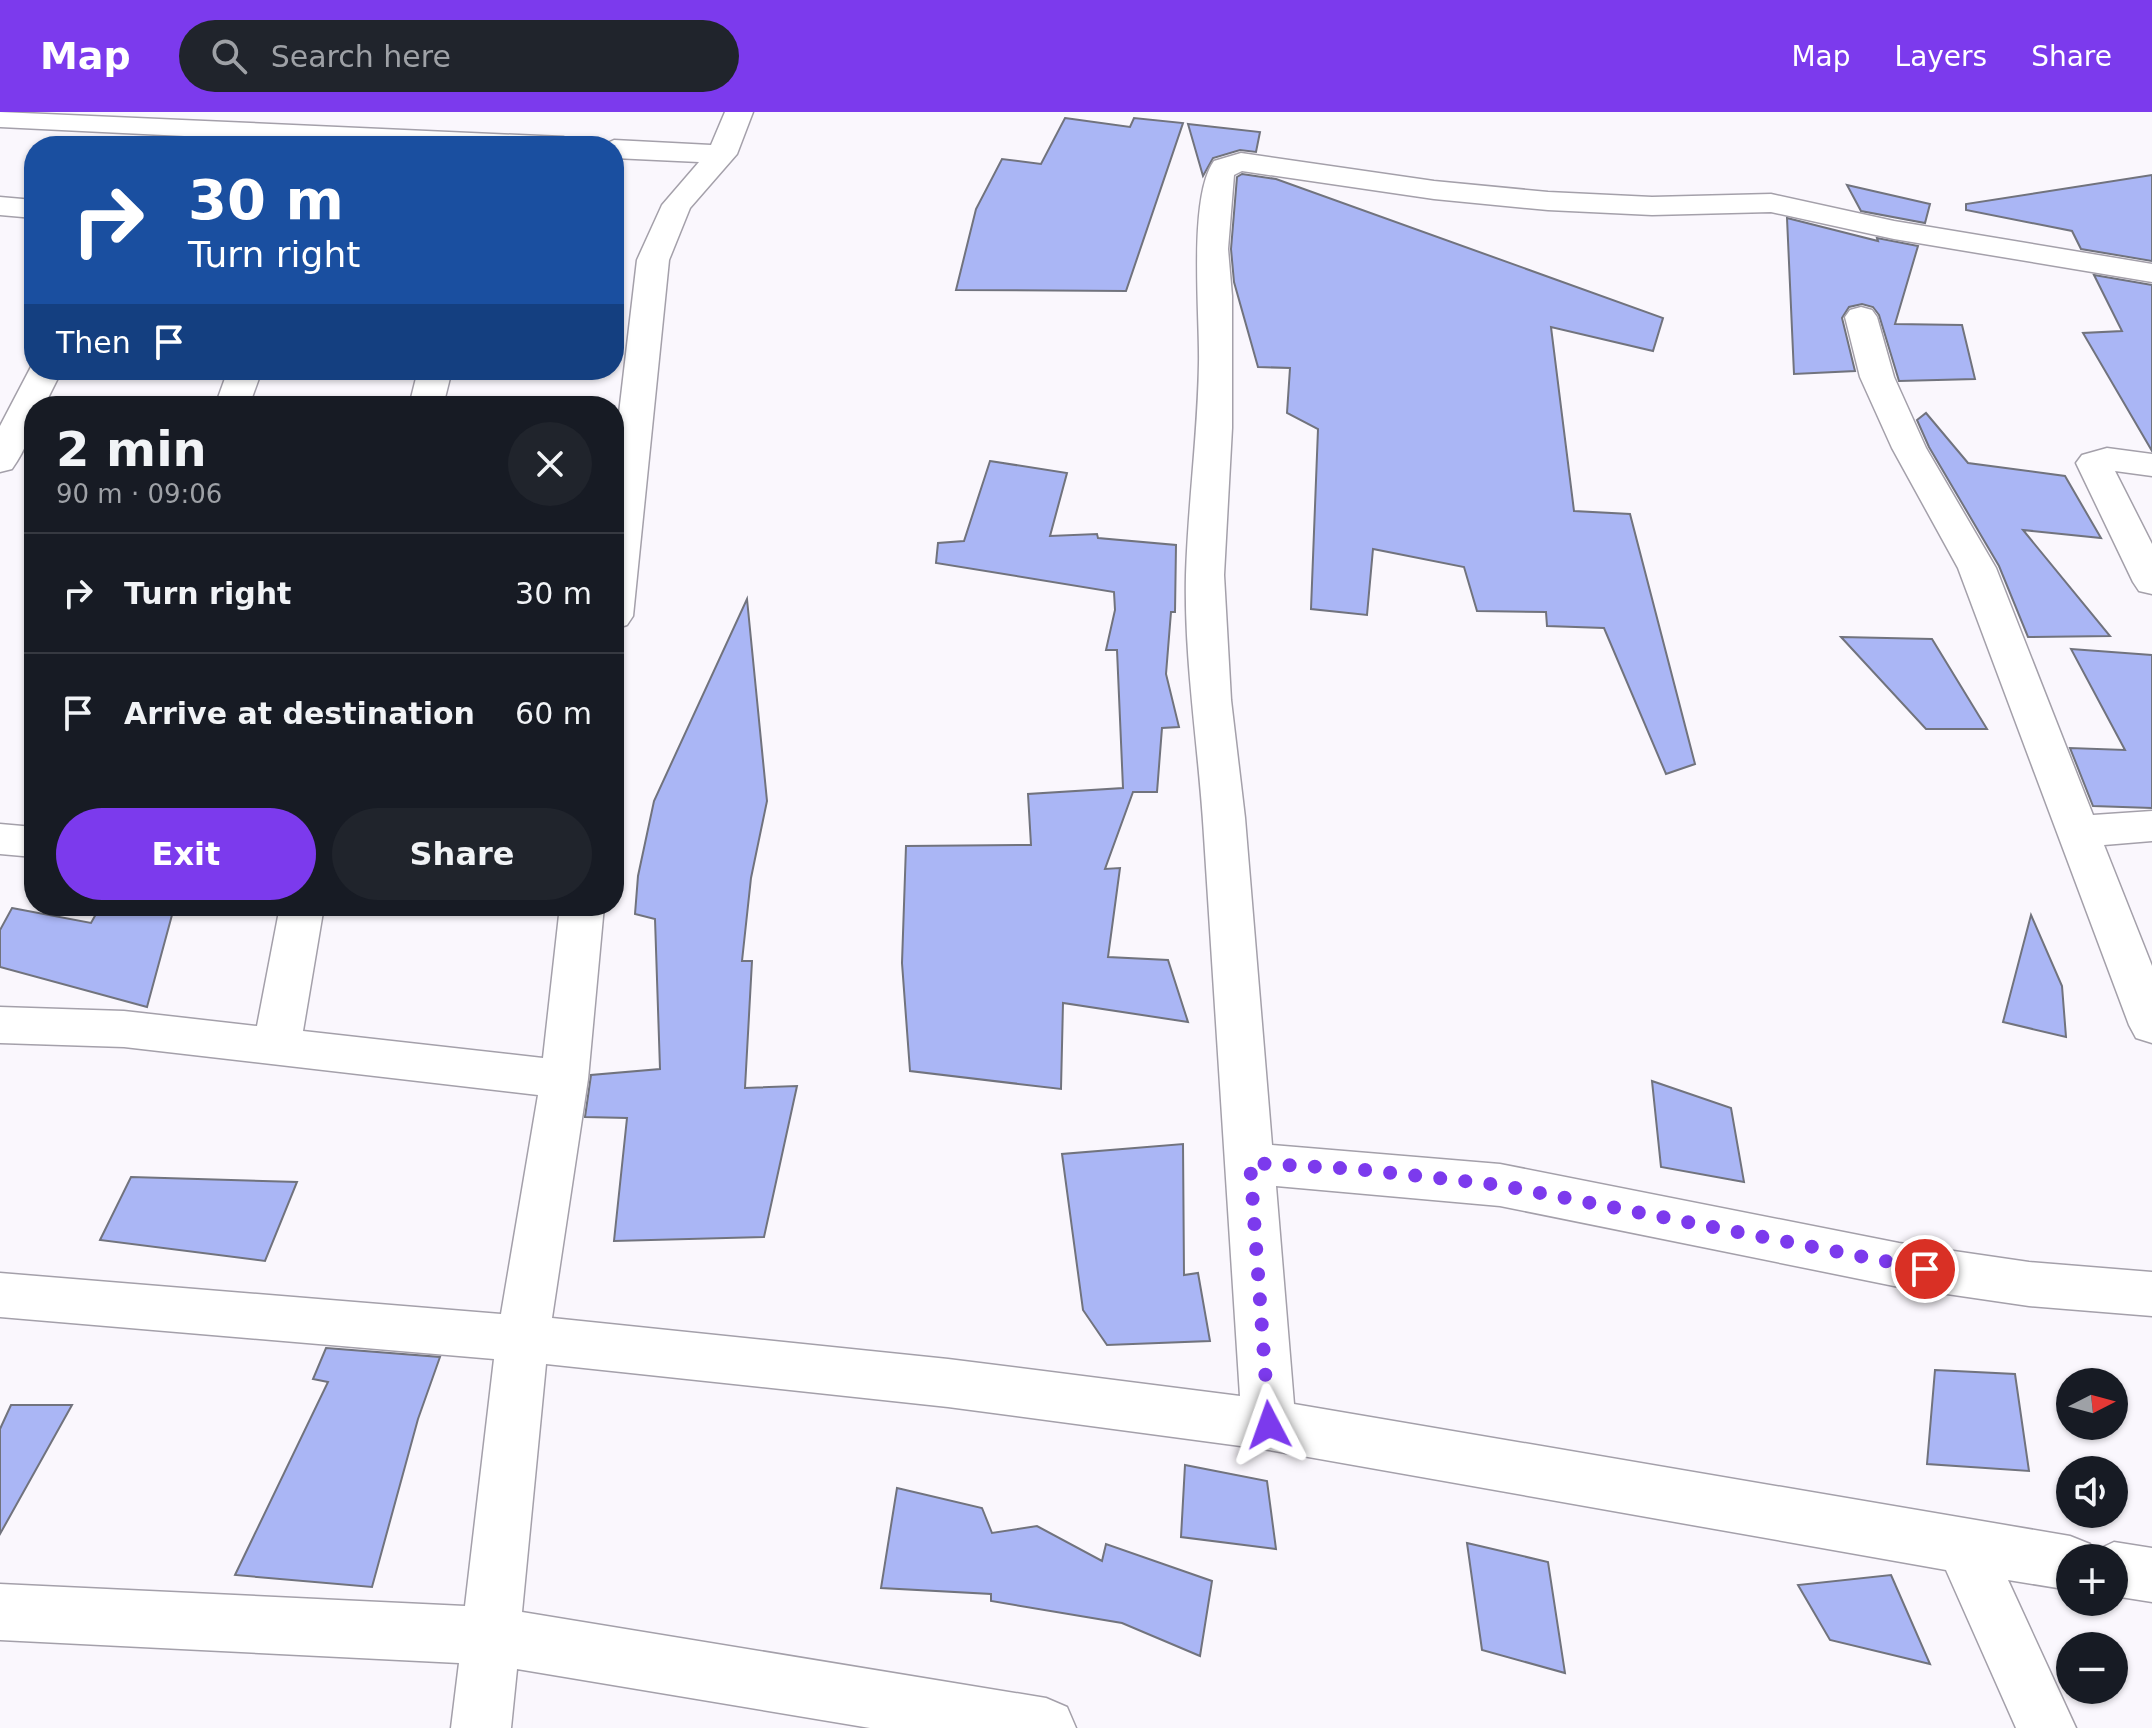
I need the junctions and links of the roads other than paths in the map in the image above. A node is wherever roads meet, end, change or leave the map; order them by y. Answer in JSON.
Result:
{"nodes":[{"id":1,"x":739,"y":112,"type":"edge"},
{"id":2,"x":0,"y":118,"type":"edge"},
{"id":3,"x":345,"y":136,"type":"edge"},
{"id":4,"x":624,"y":149,"type":"edge"},
{"id":5,"x":722,"y":154,"type":"junction"},
{"id":6,"x":0,"y":206,"type":"edge"},
{"id":7,"x":24,"y":208,"type":"edge"},
{"id":8,"x":2152,"y":273,"type":"edge"},
{"id":9,"x":1861,"y":317,"type":"dead end"},
{"id":10,"x":24,"y":412,"type":"edge"},
{"id":11,"x":0,"y":461,"type":"edge"},
{"id":12,"x":2152,"y":465,"type":"edge"},
{"id":13,"x":624,"y":525,"type":"edge"},
{"id":14,"x":2152,"y":582,"type":"edge"},
{"id":15,"x":2152,"y":826,"type":"edge"},
{"id":16,"x":2076,"y":832,"type":"junction"},
{"id":17,"x":0,"y":839,"type":"edge"},
{"id":18,"x":24,"y":841,"type":"edge"},
{"id":19,"x":300,"y":916,"type":"edge"},
{"id":20,"x":581,"y":916,"type":"edge"},
{"id":21,"x":2145,"y":980,"type":"edge"},
{"id":22,"x":0,"y":1025,"type":"edge"},
{"id":23,"x":2152,"y":1025,"type":"edge"},
{"id":24,"x":277,"y":1045,"type":"junction"},
{"id":25,"x":564,"y":1079,"type":"junction"},
{"id":26,"x":1250,"y":1163,"type":"junction"},
{"id":27,"x":2152,"y":1294,"type":"edge"},
{"id":28,"x":0,"y":1295,"type":"edge"},
{"id":29,"x":523,"y":1336,"type":"junction"},
{"id":30,"x":1269,"y":1425,"type":"junction"},
{"id":31,"x":1964,"y":1547,"type":"junction"},
{"id":32,"x":2056,"y":1561,"type":"edge"},
{"id":33,"x":2128,"y":1571,"type":"edge"},
{"id":34,"x":2152,"y":1575,"type":"edge"},
{"id":35,"x":0,"y":1612,"type":"edge"},
{"id":36,"x":493,"y":1636,"type":"junction"},
{"id":37,"x":481,"y":1728,"type":"edge"},
{"id":38,"x":1046,"y":1728,"type":"edge"},
{"id":39,"x":2046,"y":1728,"type":"edge"}],
"edges":[{"from":1,"to":5,"type":"street"},
{"from":2,"to":3,"type":"street"},
{"from":4,"to":5,"type":"street"},
{"from":5,"to":13,"type":"street"},
{"from":6,"to":7,"type":"street"},
{"from":8,"to":26,"type":"street"},
{"from":9,"to":16,"type":"street"},
{"from":10,"to":11,"type":"street"},
{"from":12,"to":14,"type":"street"},
{"from":15,"to":16,"type":"street"},
{"from":16,"to":21,"type":"street"},
{"from":17,"to":18,"type":"street"},
{"from":19,"to":24,"type":"street"},
{"from":20,"to":25,"type":"street"},
{"from":21,"to":23,"type":"street"},
{"from":22,"to":24,"type":"street"},
{"from":24,"to":25,"type":"street"},
{"from":25,"to":29,"type":"street"},
{"from":26,"to":27,"type":"street"},
{"from":26,"to":30,"type":"street"},
{"from":28,"to":29,"type":"street"},
{"from":29,"to":30,"type":"street"},
{"from":29,"to":36,"type":"street"},
{"from":30,"to":31,"type":"street"},
{"from":31,"to":32,"type":"street"},
{"from":31,"to":39,"type":"street"},
{"from":33,"to":34,"type":"street"},
{"from":35,"to":36,"type":"street"},
{"from":36,"to":37,"type":"street"},
{"from":36,"to":38,"type":"street"}]}
